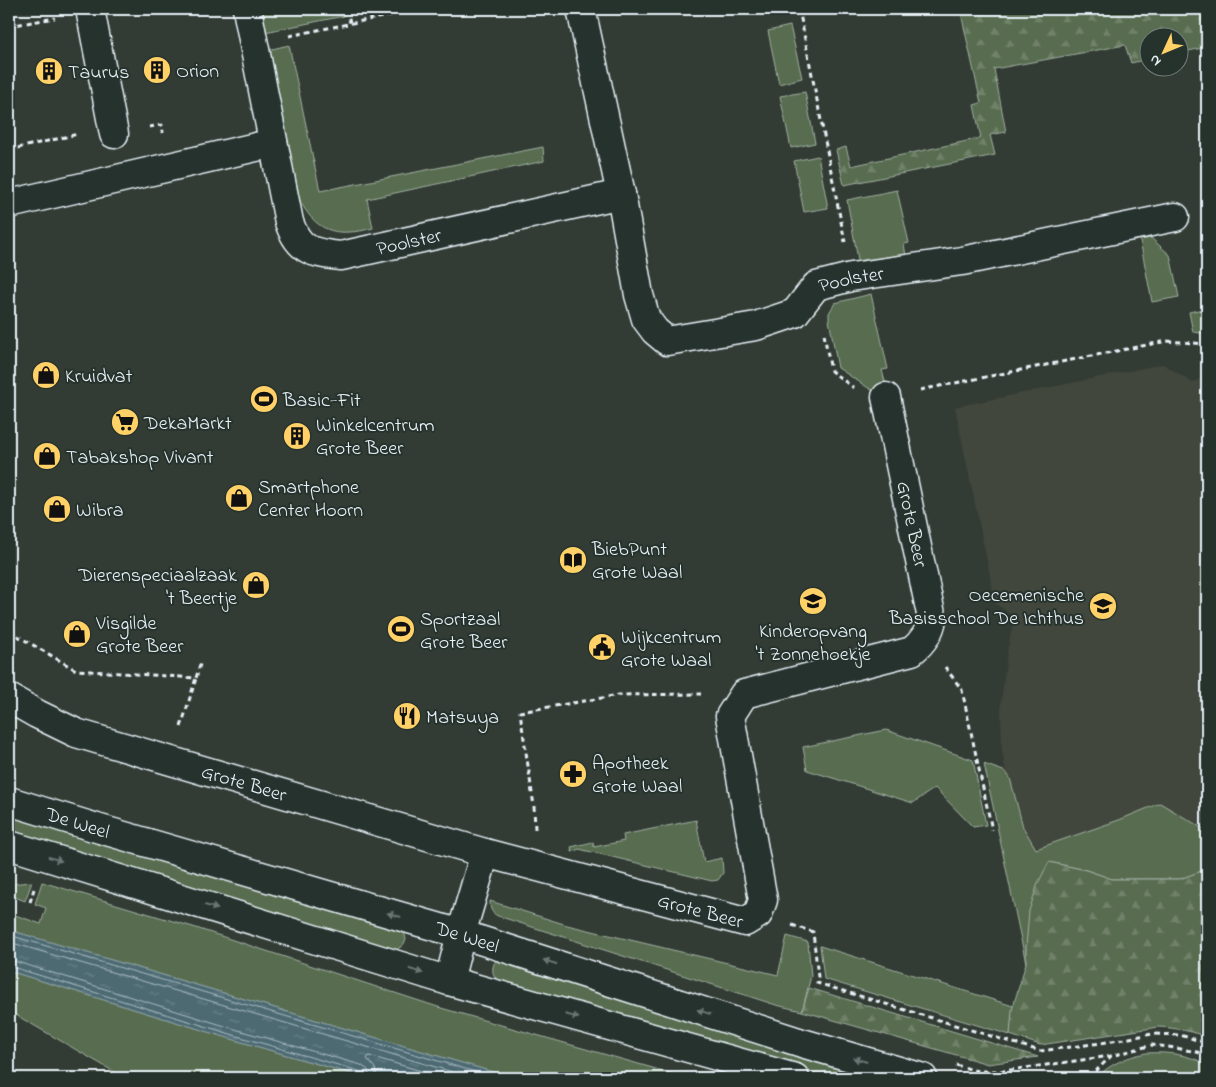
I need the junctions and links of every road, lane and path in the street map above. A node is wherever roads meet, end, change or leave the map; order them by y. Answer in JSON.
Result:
{"nodes":[{"id":1,"x":247,"y":9,"type":"edge"},
{"id":2,"x":347,"y":9,"type":"edge"},
{"id":3,"x":421,"y":9,"type":"edge"},
{"id":4,"x":581,"y":9,"type":"edge"},
{"id":5,"x":799,"y":9,"type":"edge"},
{"id":6,"x":90,"y":10,"type":"edge"},
{"id":7,"x":350,"y":23,"type":"junction"},
{"id":8,"x":9,"y":26,"type":"edge"},
{"id":9,"x":254,"y":43,"type":"junction"},
{"id":10,"x":113,"y":130,"type":"joint"},
{"id":11,"x":273,"y":143,"type":"junction"},
{"id":12,"x":9,"y":150,"type":"edge"},
{"id":13,"x":620,"y":194,"type":"junction"},
{"id":14,"x":9,"y":204,"type":"edge"},
{"id":15,"x":1175,"y":218,"type":"dead end"},
{"id":16,"x":851,"y":277,"type":"junction"},
{"id":17,"x":816,"y":286,"type":"junction"},
{"id":18,"x":1207,"y":344,"type":"edge"},
{"id":19,"x":886,"y":397,"type":"junction"},
{"id":20,"x":9,"y":631,"type":"edge"},
{"id":21,"x":925,"y":638,"type":"junction"},
{"id":22,"x":201,"y":661,"type":"dead end"},
{"id":23,"x":196,"y":678,"type":"junction"},
{"id":24,"x":744,"y":694,"type":"junction"},
{"id":25,"x":9,"y":698,"type":"edge"},
{"id":26,"x":171,"y":762,"type":"junction"},
{"id":27,"x":9,"y":801,"type":"edge"},
{"id":28,"x":992,"y":830,"type":"dead end"},
{"id":29,"x":9,"y":845,"type":"edge"},
{"id":30,"x":485,"y":853,"type":"junction"},
{"id":31,"x":536,"y":866,"type":"junction"},
{"id":32,"x":758,"y":914,"type":"junction"},
{"id":33,"x":461,"y":934,"type":"junction"},
{"id":34,"x":449,"y":981,"type":"junction"},
{"id":35,"x":1207,"y":1043,"type":"edge"},
{"id":36,"x":1207,"y":1056,"type":"edge"},
{"id":37,"x":795,"y":1078,"type":"edge"},
{"id":38,"x":923,"y":1078,"type":"edge"},
{"id":39,"x":1089,"y":1078,"type":"edge"}],
"edges":[{"from":1,"to":9,"type":"street","name":"Poolster"},
{"from":2,"to":7,"type":"path"},
{"from":3,"to":7,"type":"path"},
{"from":4,"to":13,"type":"street","name":"Poolster"},
{"from":5,"to":16,"type":"path"},
{"from":6,"to":8,"type":"path"},
{"from":6,"to":10,"type":"street"},
{"from":7,"to":9,"type":"path"},
{"from":9,"to":11,"type":"street","name":"Poolster"},
{"from":10,"to":12,"type":"path"},
{"from":11,"to":13,"type":"street","name":"Poolster"},
{"from":11,"to":14,"type":"street"},
{"from":13,"to":17,"type":"street","name":"Poolster"},
{"from":15,"to":16,"type":"street","name":"Poolster"},
{"from":16,"to":17,"type":"street","name":"Poolster"},
{"from":17,"to":19,"type":"path"},
{"from":18,"to":19,"type":"path"},
{"from":19,"to":21,"type":"street","name":"Grote Beer"},
{"from":20,"to":23,"type":"path"},
{"from":21,"to":24,"type":"street"},
{"from":21,"to":28,"type":"path"},
{"from":22,"to":23,"type":"path"},
{"from":23,"to":26,"type":"path"},
{"from":24,"to":31,"type":"path"},
{"from":24,"to":32,"type":"street","name":"Grote Beer"},
{"from":25,"to":26,"type":"street","name":"Grote Beer"},
{"from":26,"to":30,"type":"street","name":"Grote Beer"},
{"from":33,"to":27,"type":"street","name":"De Weel","one_way":true},
{"from":29,"to":34,"type":"street","one_way":true},
{"from":30,"to":31,"type":"street","name":"Grote Beer"},
{"from":30,"to":33,"type":"street"},
{"from":31,"to":32,"type":"street","name":"Grote Beer"},
{"from":32,"to":35,"type":"path"},
{"from":33,"to":34,"type":"street"},
{"from":38,"to":33,"type":"street","name":"De Weel","one_way":true},
{"from":34,"to":37,"type":"street","one_way":true},
{"from":36,"to":39,"type":"path"}]}
